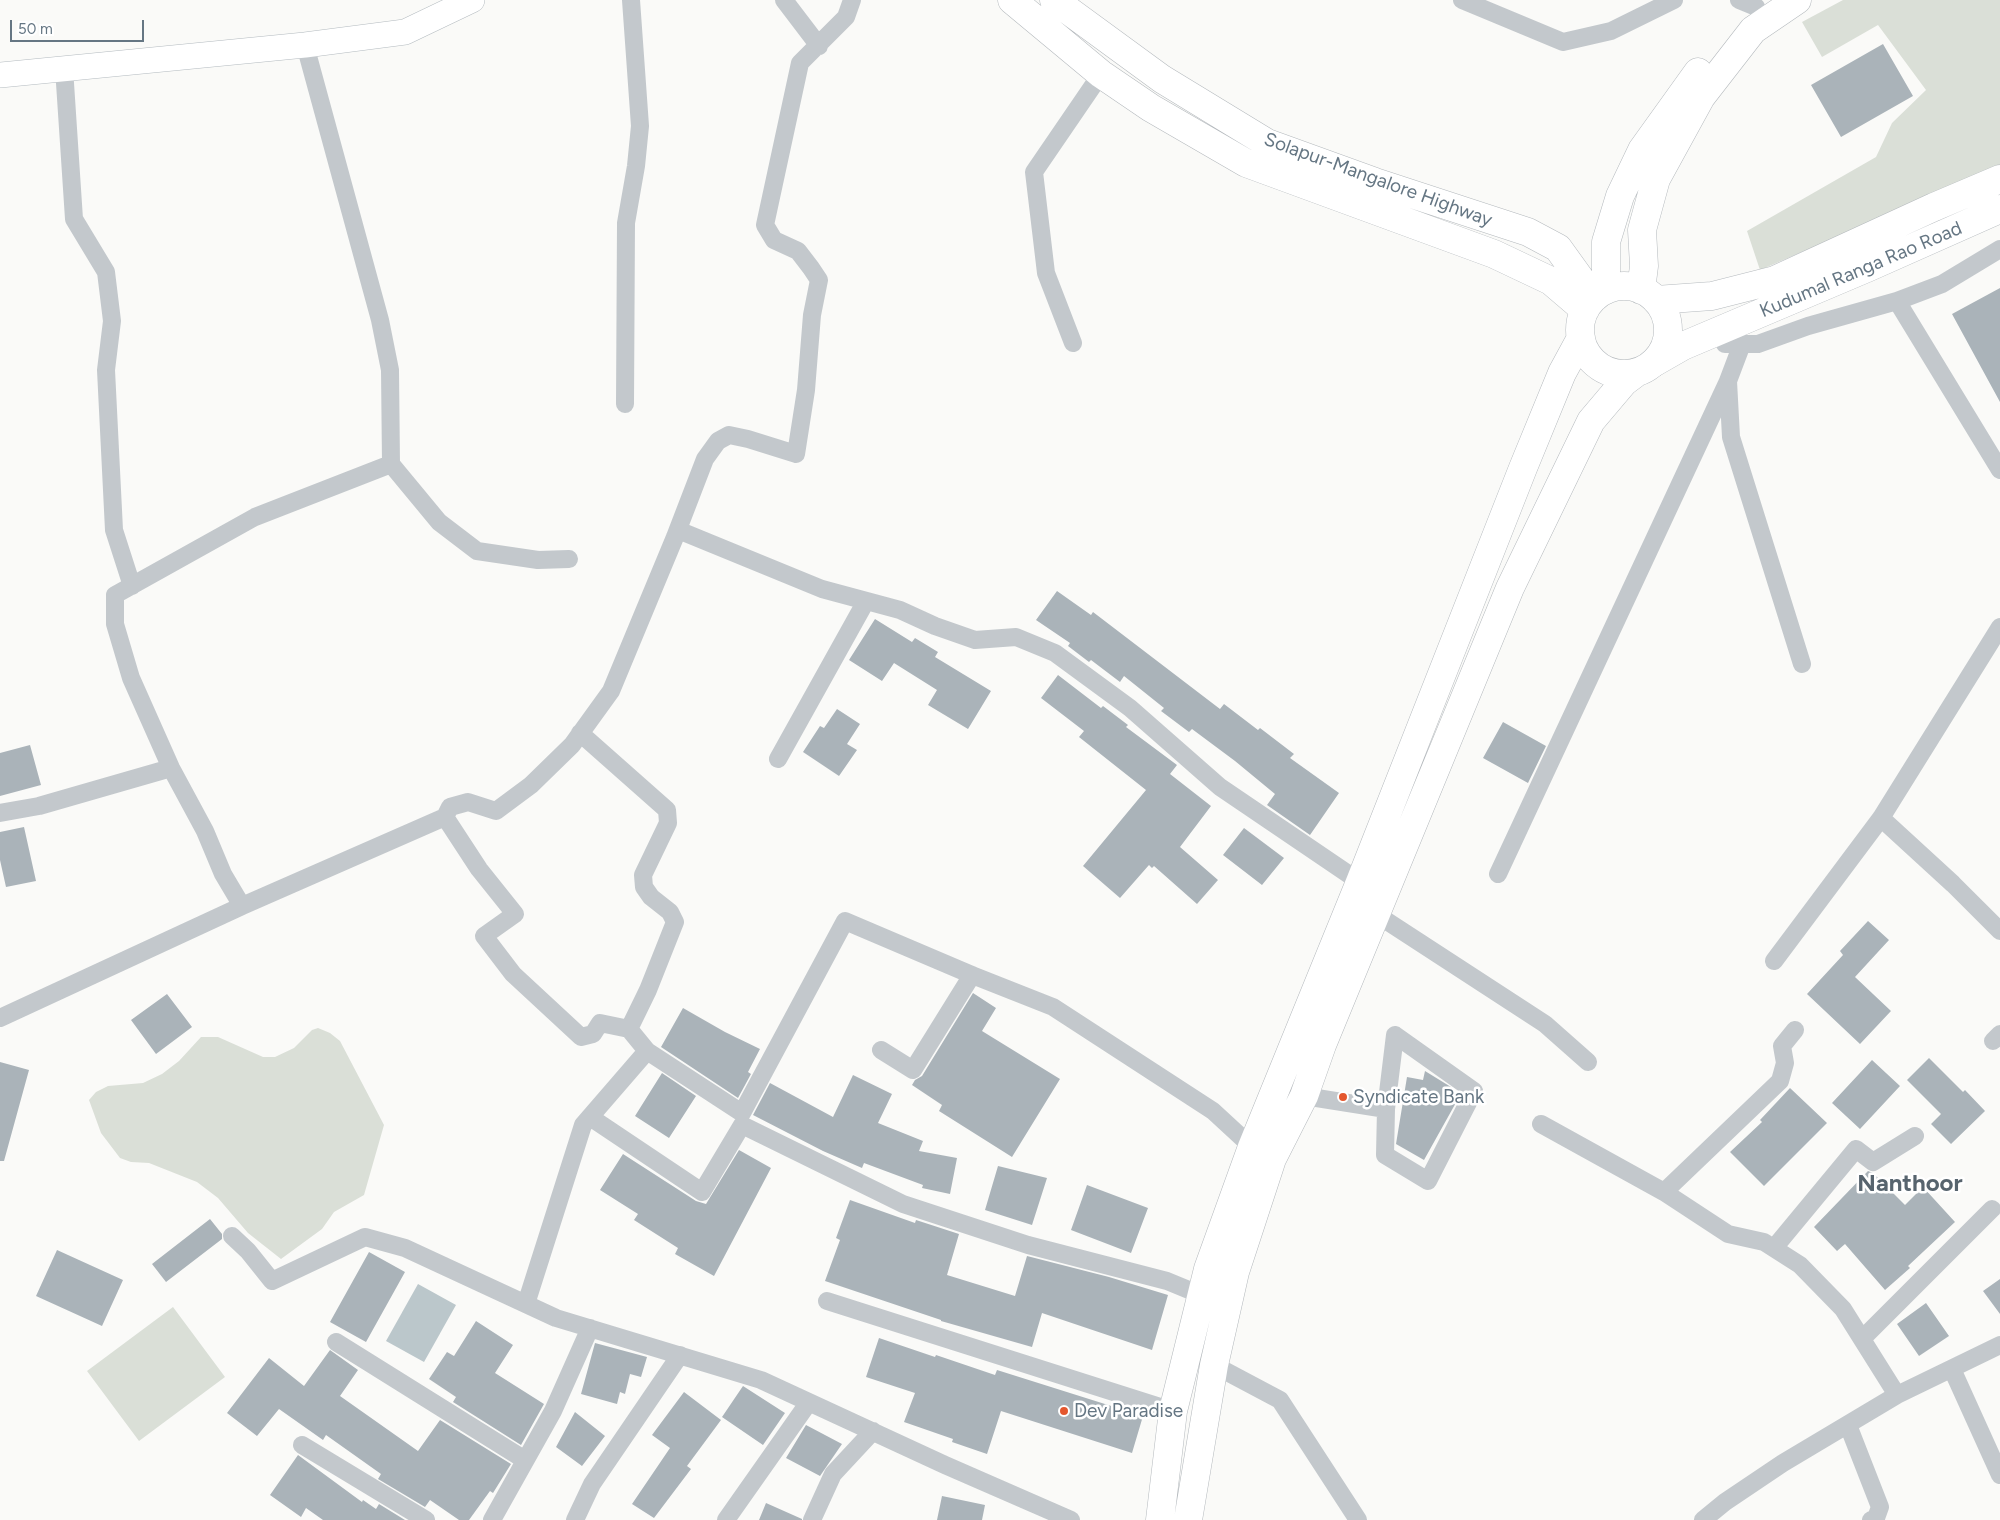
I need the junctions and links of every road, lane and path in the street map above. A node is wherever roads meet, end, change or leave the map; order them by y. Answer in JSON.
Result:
{"nodes":[{"id":1,"x":472,"y":0,"type":"edge"},
{"id":2,"x":631,"y":0,"type":"edge"},
{"id":3,"x":784,"y":0,"type":"edge"},
{"id":4,"x":852,"y":0,"type":"edge"},
{"id":5,"x":1012,"y":0,"type":"edge"},
{"id":6,"x":1054,"y":0,"type":"edge"},
{"id":7,"x":1462,"y":0,"type":"edge"},
{"id":8,"x":1674,"y":0,"type":"edge"},
{"id":9,"x":1797,"y":0,"type":"edge"},
{"id":10,"x":1754,"y":2,"type":"edge"},
{"id":11,"x":305,"y":44,"type":"junction"},
{"id":12,"x":819,"y":46,"type":"junction"},
{"id":13,"x":64,"y":68,"type":"junction"},
{"id":14,"x":1101,"y":74,"type":"junction"},
{"id":15,"x":0,"y":75,"type":"edge"},
{"id":16,"x":2000,"y":179,"type":"edge"},
{"id":17,"x":2000,"y":209,"type":"edge"},
{"id":18,"x":2000,"y":249,"type":"edge"},
{"id":19,"x":1649,"y":295,"type":"junction"},
{"id":20,"x":1595,"y":299,"type":"junction"},
{"id":21,"x":1897,"y":301,"type":"junction"},
{"id":22,"x":1731,"y":337,"type":"junction"},
{"id":23,"x":1581,"y":338,"type":"junction"},
{"id":24,"x":1073,"y":343,"type":"dead end"},
{"id":25,"x":1646,"y":367,"type":"junction"},
{"id":26,"x":1728,"y":382,"type":"junction"},
{"id":27,"x":625,"y":404,"type":"dead end"},
{"id":28,"x":391,"y":464,"type":"junction"},
{"id":29,"x":2000,"y":470,"type":"edge"},
{"id":30,"x":678,"y":530,"type":"junction"},
{"id":31,"x":569,"y":559,"type":"dead end"},
{"id":32,"x":132,"y":586,"type":"junction"},
{"id":33,"x":866,"y":601,"type":"junction"},
{"id":34,"x":2000,"y":627,"type":"edge"},
{"id":35,"x":1802,"y":664,"type":"dead end"},
{"id":36,"x":580,"y":734,"type":"junction"},
{"id":37,"x":778,"y":759,"type":"dead end"},
{"id":38,"x":171,"y":768,"type":"junction"},
{"id":39,"x":0,"y":813,"type":"edge"},
{"id":40,"x":445,"y":817,"type":"junction"},
{"id":41,"x":1881,"y":818,"type":"junction"},
{"id":42,"x":1498,"y":874,"type":"dead end"},
{"id":43,"x":1360,"y":882,"type":"junction"},
{"id":44,"x":242,"y":906,"type":"junction"},
{"id":45,"x":1376,"y":914,"type":"junction"},
{"id":46,"x":2000,"y":931,"type":"edge"},
{"id":47,"x":1774,"y":961,"type":"dead end"},
{"id":48,"x":972,"y":975,"type":"junction"},
{"id":49,"x":0,"y":1018,"type":"edge"},
{"id":50,"x":629,"y":1029,"type":"junction"},
{"id":51,"x":1794,"y":1030,"type":"dead end"},
{"id":52,"x":881,"y":1050,"type":"dead end"},
{"id":53,"x":647,"y":1051,"type":"junction"},
{"id":54,"x":1588,"y":1062,"type":"dead end"},
{"id":55,"x":1304,"y":1096,"type":"junction"},
{"id":56,"x":1386,"y":1109,"type":"junction"},
{"id":57,"x":590,"y":1117,"type":"junction"},
{"id":58,"x":1541,"y":1124,"type":"dead end"},
{"id":59,"x":1916,"y":1136,"type":"dead end"},
{"id":60,"x":1252,"y":1147,"type":"junction"},
{"id":61,"x":1664,"y":1192,"type":"junction"},
{"id":62,"x":1992,"y":1209,"type":"dead end"},
{"id":63,"x":232,"y":1236,"type":"dead end"},
{"id":64,"x":1774,"y":1248,"type":"junction"},
{"id":65,"x":1201,"y":1294,"type":"junction"},
{"id":66,"x":827,"y":1301,"type":"dead end"},
{"id":67,"x":526,"y":1304,"type":"junction"},
{"id":68,"x":590,"y":1328,"type":"junction"},
{"id":69,"x":1862,"y":1339,"type":"junction"},
{"id":70,"x":336,"y":1342,"type":"dead end"},
{"id":71,"x":2000,"y":1346,"type":"edge"},
{"id":72,"x":680,"y":1355,"type":"junction"},
{"id":73,"x":1214,"y":1365,"type":"junction"},
{"id":74,"x":1952,"y":1369,"type":"junction"},
{"id":75,"x":1897,"y":1395,"type":"junction"},
{"id":76,"x":809,"y":1402,"type":"junction"},
{"id":77,"x":1173,"y":1412,"type":"junction"},
{"id":78,"x":1848,"y":1425,"type":"junction"},
{"id":79,"x":873,"y":1432,"type":"junction"},
{"id":80,"x":302,"y":1445,"type":"dead end"},
{"id":81,"x":525,"y":1460,"type":"junction"},
{"id":82,"x":2000,"y":1475,"type":"edge"},
{"id":83,"x":426,"y":1520,"type":"edge"},
{"id":84,"x":492,"y":1520,"type":"edge"},
{"id":85,"x":575,"y":1520,"type":"edge"},
{"id":86,"x":726,"y":1520,"type":"edge"},
{"id":87,"x":812,"y":1520,"type":"edge"},
{"id":88,"x":1071,"y":1520,"type":"edge"},
{"id":89,"x":1160,"y":1520,"type":"edge"},
{"id":90,"x":1188,"y":1520,"type":"edge"},
{"id":91,"x":1358,"y":1520,"type":"edge"},
{"id":92,"x":1704,"y":1520,"type":"edge"},
{"id":93,"x":1871,"y":1520,"type":"edge"}],
"edges":[{"from":1,"to":11,"type":"street"},
{"from":2,"to":27,"type":"street"},
{"from":3,"to":12,"type":"street"},
{"from":4,"to":12,"type":"street"},
{"from":5,"to":14,"type":"main road"},
{"from":6,"to":20,"type":"main road","name":"Solapur-Mangalore Highway"},
{"from":7,"to":8,"type":"street"},
{"from":9,"to":19,"type":"main road"},
{"from":10,"to":20,"type":"main road"},
{"from":11,"to":13,"type":"street"},
{"from":11,"to":28,"type":"street"},
{"from":12,"to":30,"type":"street"},
{"from":13,"to":15,"type":"street"},
{"from":13,"to":32,"type":"street"},
{"from":14,"to":20,"type":"main road"},
{"from":14,"to":24,"type":"street"},
{"from":16,"to":19,"type":"main road"},
{"from":17,"to":22,"type":"main road","name":"Kudumal Ranga Rao Road"},
{"from":18,"to":21,"type":"street"},
{"from":19,"to":20,"type":"main road"},
{"from":19,"to":25,"type":"main road"},
{"from":20,"to":23,"type":"main road"},
{"from":21,"to":22,"type":"street"},
{"from":21,"to":29,"type":"street"},
{"from":22,"to":25,"type":"main road","name":"Kudumal Ranga Rao Road"},
{"from":22,"to":26,"type":"street"},
{"from":23,"to":25,"type":"main road"},
{"from":23,"to":43,"type":"main road"},
{"from":25,"to":45,"type":"main road"},
{"from":26,"to":35,"type":"street"},
{"from":26,"to":42,"type":"street"},
{"from":28,"to":31,"type":"street"},
{"from":28,"to":32,"type":"street"},
{"from":30,"to":33,"type":"street"},
{"from":30,"to":36,"type":"street"},
{"from":32,"to":38,"type":"street"},
{"from":33,"to":37,"type":"street"},
{"from":33,"to":43,"type":"street"},
{"from":34,"to":41,"type":"street"},
{"from":36,"to":40,"type":"street"},
{"from":36,"to":50,"type":"street"},
{"from":38,"to":39,"type":"street"},
{"from":38,"to":44,"type":"street"},
{"from":40,"to":44,"type":"street"},
{"from":40,"to":50,"type":"street"},
{"from":41,"to":46,"type":"street"},
{"from":41,"to":47,"type":"street"},
{"from":43,"to":60,"type":"main road"},
{"from":44,"to":49,"type":"street"},
{"from":45,"to":54,"type":"street"},
{"from":45,"to":55,"type":"main road"},
{"from":48,"to":52,"type":"street"},
{"from":48,"to":53,"type":"street"},
{"from":48,"to":60,"type":"street"},
{"from":50,"to":53,"type":"street"},
{"from":51,"to":61,"type":"street"},
{"from":53,"to":57,"type":"street"},
{"from":55,"to":56,"type":"street"},
{"from":55,"to":73,"type":"main road"},
{"from":56,"to":56,"type":"street"},
{"from":57,"to":65,"type":"street"},
{"from":57,"to":67,"type":"street"},
{"from":58,"to":61,"type":"street"},
{"from":59,"to":64,"type":"street"},
{"from":60,"to":65,"type":"main road"},
{"from":61,"to":64,"type":"street"},
{"from":62,"to":69,"type":"street"},
{"from":63,"to":67,"type":"street"},
{"from":64,"to":69,"type":"street"},
{"from":65,"to":77,"type":"main road"},
{"from":66,"to":77,"type":"street"},
{"from":67,"to":68,"type":"street"},
{"from":68,"to":72,"type":"street"},
{"from":68,"to":81,"type":"street"},
{"from":69,"to":75,"type":"street"},
{"from":70,"to":81,"type":"street"},
{"from":71,"to":74,"type":"street"},
{"from":72,"to":76,"type":"street"},
{"from":72,"to":85,"type":"street"},
{"from":73,"to":90,"type":"main road"},
{"from":73,"to":91,"type":"street"},
{"from":74,"to":75,"type":"street"},
{"from":74,"to":82,"type":"street"},
{"from":75,"to":78,"type":"street"},
{"from":76,"to":79,"type":"street"},
{"from":76,"to":86,"type":"street"},
{"from":77,"to":89,"type":"main road"},
{"from":78,"to":92,"type":"street"},
{"from":78,"to":93,"type":"street"},
{"from":79,"to":87,"type":"street"},
{"from":79,"to":88,"type":"street"},
{"from":80,"to":83,"type":"street"},
{"from":81,"to":84,"type":"street"}]}
